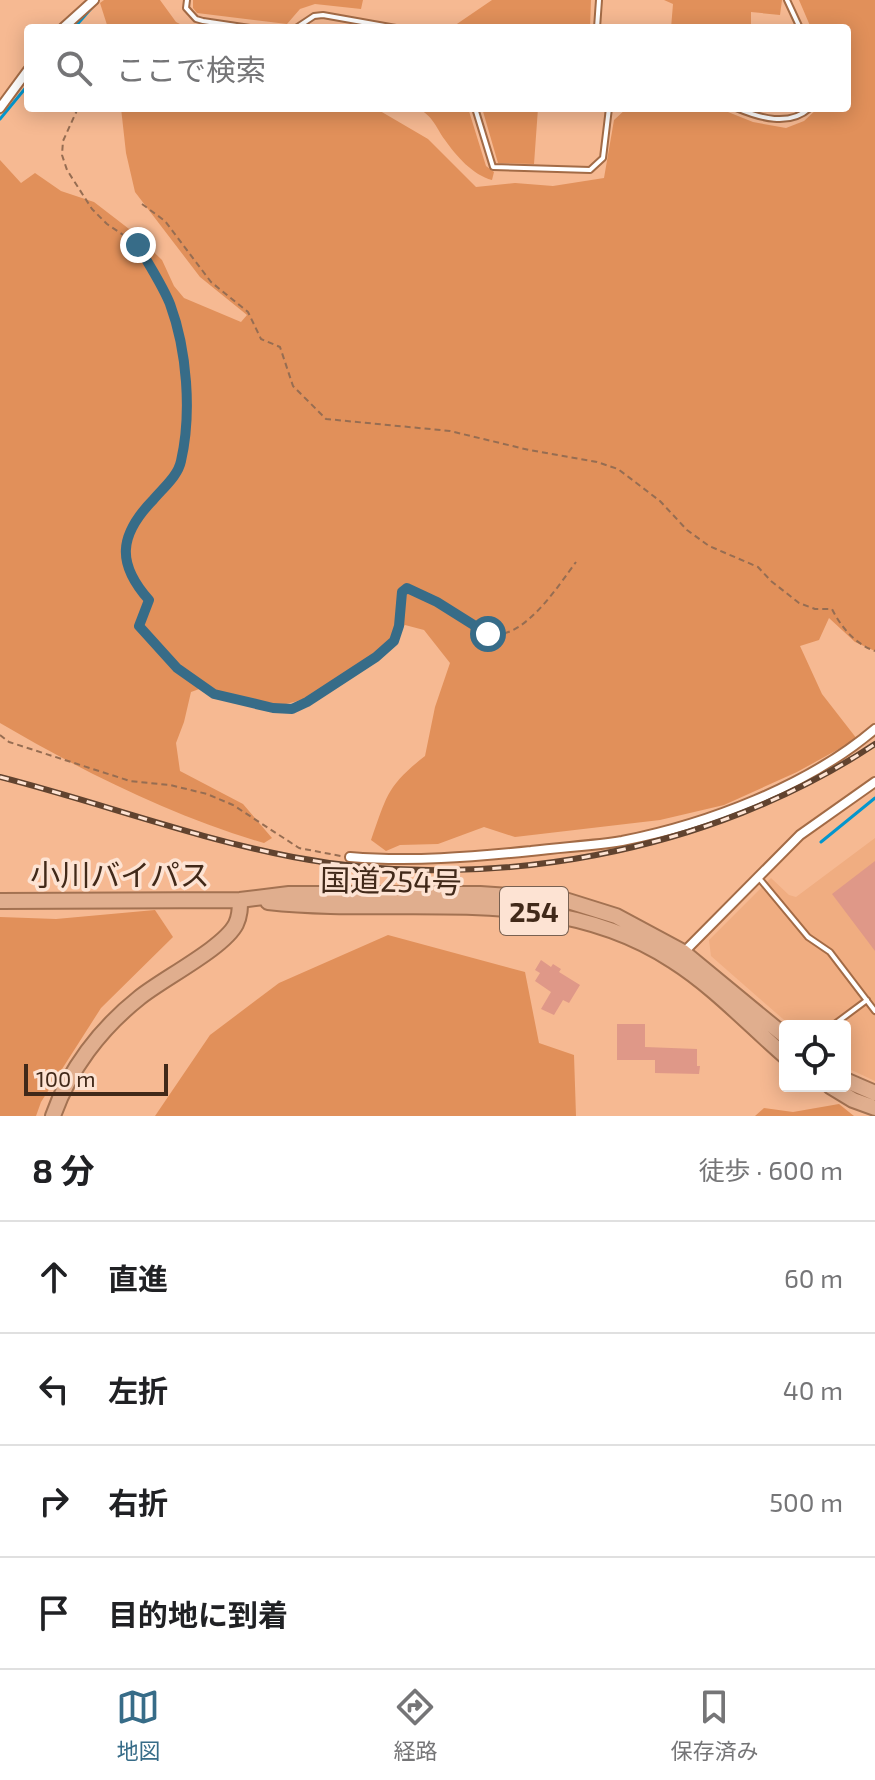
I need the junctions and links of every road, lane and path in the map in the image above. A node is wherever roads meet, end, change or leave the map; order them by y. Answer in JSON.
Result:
{"nodes":[{"id":1,"x":94,"y":0,"type":"edge"},
{"id":2,"x":187,"y":0,"type":"edge"},
{"id":3,"x":599,"y":0,"type":"edge"},
{"id":4,"x":787,"y":0,"type":"edge"},
{"id":5,"x":67,"y":24,"type":"edge"},
{"id":6,"x":226,"y":24,"type":"edge"},
{"id":7,"x":302,"y":24,"type":"edge"},
{"id":8,"x":374,"y":24,"type":"edge"},
{"id":9,"x":597,"y":24,"type":"edge"},
{"id":10,"x":798,"y":24,"type":"edge"},
{"id":11,"x":24,"y":75,"type":"edge"},
{"id":12,"x":0,"y":108,"type":"edge"},
{"id":13,"x":78,"y":112,"type":"edge"},
{"id":14,"x":476,"y":112,"type":"edge"},
{"id":15,"x":609,"y":112,"type":"edge"},
{"id":16,"x":746,"y":112,"type":"edge"},
{"id":17,"x":804,"y":112,"type":"edge"},
{"id":18,"x":142,"y":204,"type":"dead end"},
{"id":19,"x":576,"y":562,"type":"dead end"},
{"id":20,"x":875,"y":651,"type":"edge"},
{"id":21,"x":875,"y":729,"type":"edge"},
{"id":22,"x":0,"y":735,"type":"edge"},
{"id":23,"x":875,"y":782,"type":"edge"},
{"id":24,"x":350,"y":857,"type":"joint"},
{"id":25,"x":759,"y":878,"type":"junction"},
{"id":26,"x":240,"y":900,"type":"junction"},
{"id":27,"x":0,"y":901,"type":"edge"},
{"id":28,"x":679,"y":957,"type":"junction"},
{"id":29,"x":867,"y":1000,"type":"junction"},
{"id":30,"x":875,"y":1011,"type":"edge"},
{"id":31,"x":840,"y":1020,"type":"edge"},
{"id":32,"x":779,"y":1032,"type":"edge"},
{"id":33,"x":779,"y":1050,"type":"edge"},
{"id":34,"x":851,"y":1083,"type":"edge"},
{"id":35,"x":840,"y":1092,"type":"edge"},
{"id":36,"x":875,"y":1093,"type":"edge"},
{"id":37,"x":875,"y":1108,"type":"edge"},
{"id":38,"x":53,"y":1116,"type":"edge"}],
"edges":[{"from":1,"to":5,"type":"street"},
{"from":2,"to":6,"type":"lane"},
{"from":3,"to":9,"type":"lane"},
{"from":4,"to":10,"type":"lane"},
{"from":7,"to":8,"type":"lane"},
{"from":11,"to":12,"type":"street"},
{"from":13,"to":19,"type":"path"},
{"from":14,"to":15,"type":"lane"},
{"from":16,"to":17,"type":"lane"},
{"from":18,"to":20,"type":"path"},
{"from":21,"to":24,"type":"street"},
{"from":22,"to":24,"type":"path"},
{"from":23,"to":25,"type":"street"},
{"from":25,"to":28,"type":"street"},
{"from":25,"to":29,"type":"lane"},
{"from":26,"to":27,"type":"highway","name":"小川バイパス","number":"254"},
{"from":26,"to":28,"type":"highway","name":"国道254号","number":"254"},
{"from":26,"to":38,"type":"highway"},
{"from":28,"to":32,"type":"highway","name":"国道254号","number":"254"},
{"from":28,"to":33,"type":"highway","name":"国道254号","number":"254"},
{"from":29,"to":30,"type":"lane"},
{"from":29,"to":31,"type":"lane"},
{"from":34,"to":36,"type":"highway"},
{"from":35,"to":37,"type":"highway"}]}
